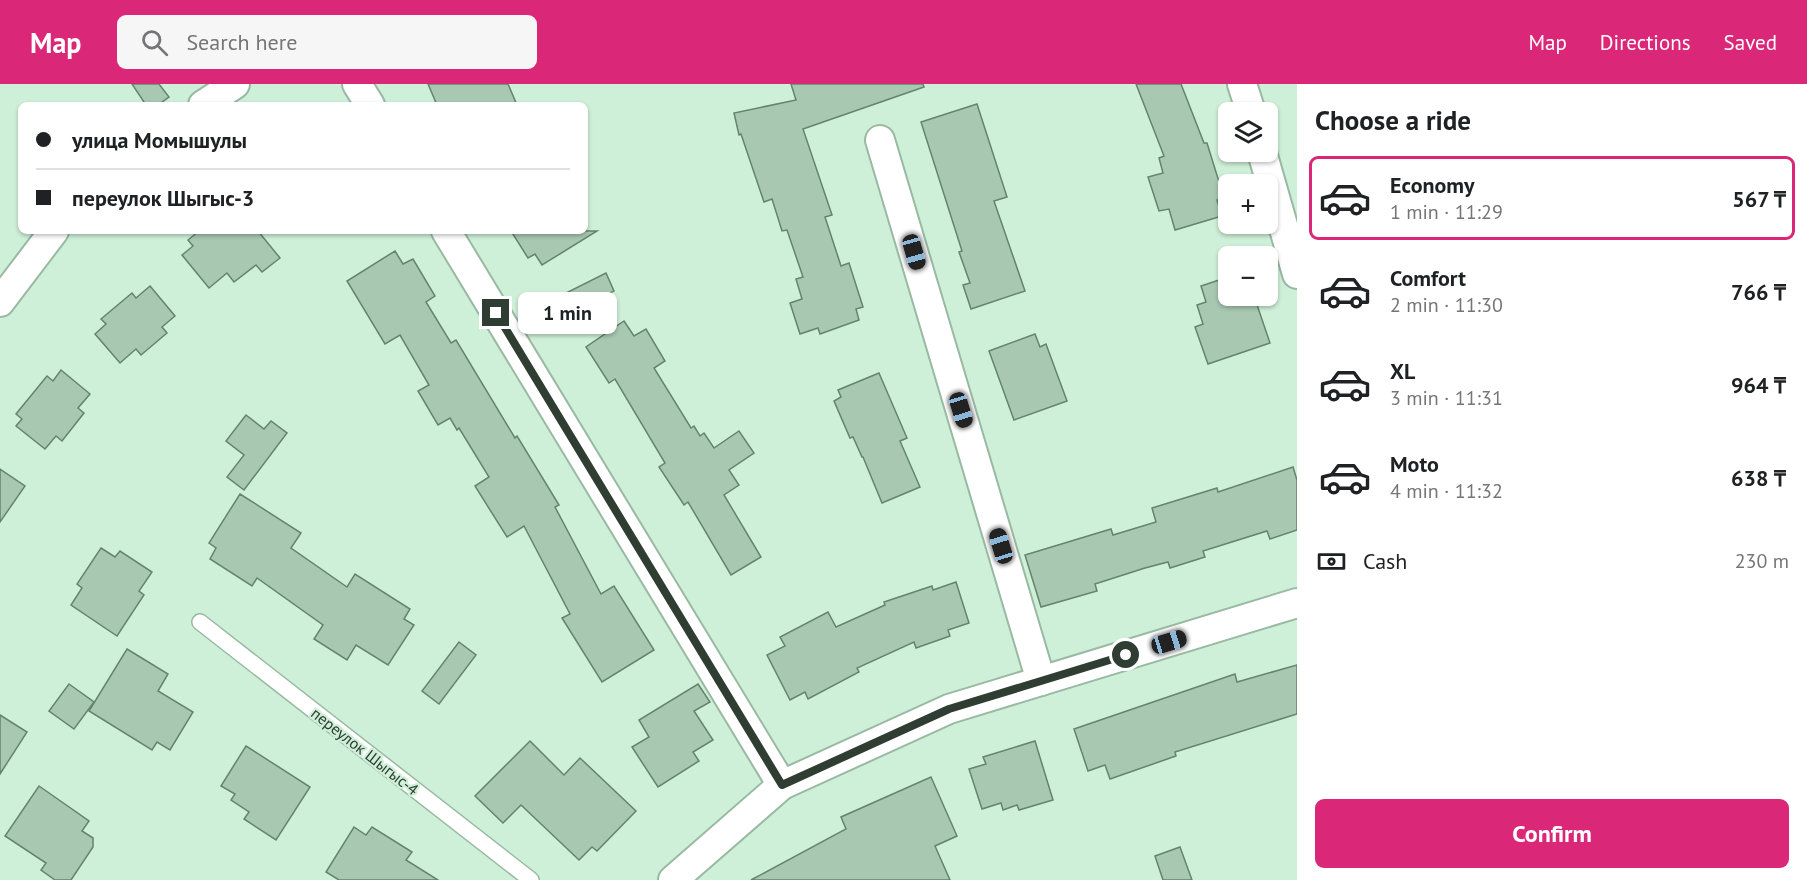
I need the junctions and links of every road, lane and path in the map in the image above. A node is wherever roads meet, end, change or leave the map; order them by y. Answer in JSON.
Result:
{"nodes":[{"id":1,"x":235,"y":84,"type":"edge"},
{"id":2,"x":357,"y":84,"type":"edge"},
{"id":3,"x":1242,"y":84,"type":"edge"},
{"id":4,"x":208,"y":102,"type":"edge"},
{"id":5,"x":368,"y":102,"type":"edge"},
{"id":6,"x":1248,"y":102,"type":"edge"},
{"id":7,"x":880,"y":140,"type":"dead end"},
{"id":8,"x":1265,"y":162,"type":"edge"},
{"id":9,"x":52,"y":234,"type":"edge"},
{"id":10,"x":448,"y":234,"type":"edge"},
{"id":11,"x":1297,"y":274,"type":"edge"},
{"id":12,"x":0,"y":302,"type":"edge"},
{"id":13,"x":1297,"y":603,"type":"edge"},
{"id":14,"x":200,"y":622,"type":"dead end"},
{"id":15,"x":1041,"y":681,"type":"junction"},
{"id":16,"x":782,"y":785,"type":"junction"},
{"id":17,"x":531,"y":880,"type":"edge"},
{"id":18,"x":673,"y":880,"type":"edge"}],
"edges":[{"from":1,"to":4,"type":"street"},
{"from":2,"to":5,"type":"street"},
{"from":3,"to":6,"type":"street"},
{"from":7,"to":15,"type":"street"},
{"from":8,"to":11,"type":"street"},
{"from":9,"to":12,"type":"street"},
{"from":10,"to":16,"type":"street"},
{"from":13,"to":15,"type":"street"},
{"from":14,"to":17,"type":"lane","name":"переулок Шыгыс-4"},
{"from":15,"to":16,"type":"street"},
{"from":16,"to":18,"type":"street"}]}
